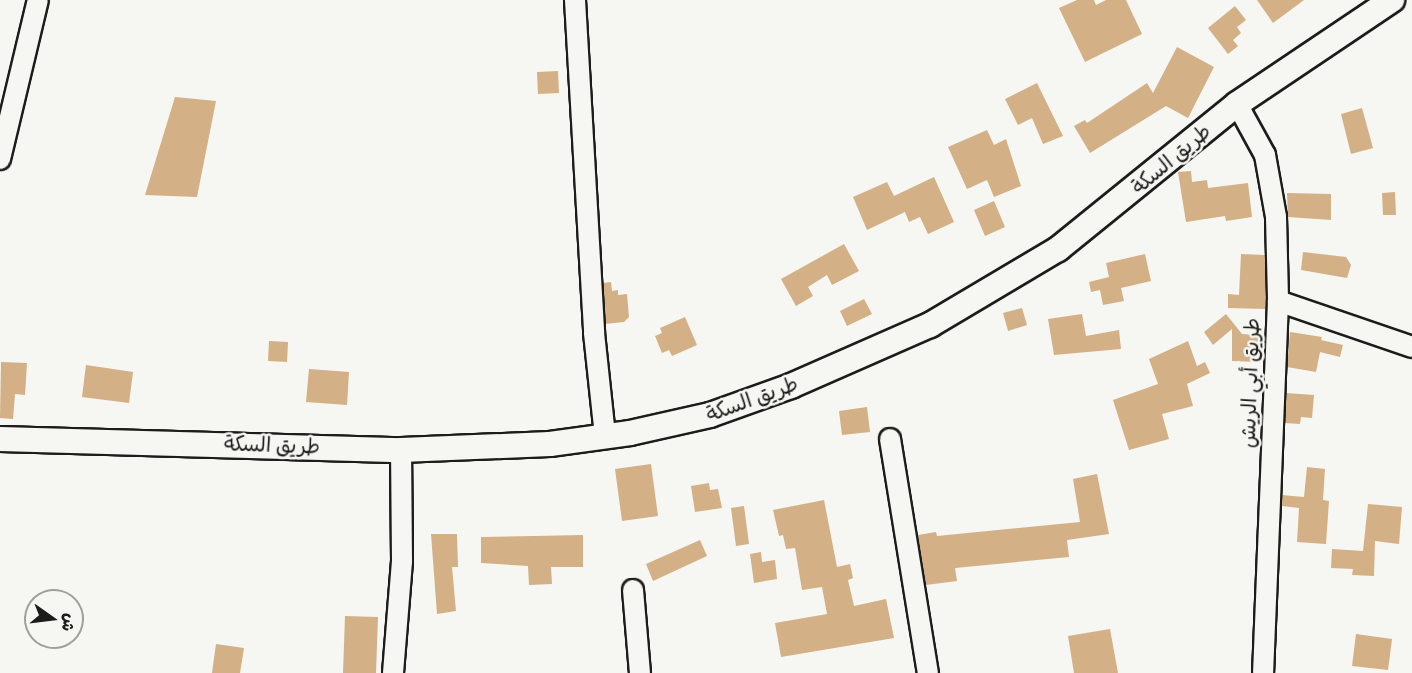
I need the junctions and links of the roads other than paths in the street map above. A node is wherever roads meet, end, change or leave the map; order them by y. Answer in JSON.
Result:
{"nodes":[{"id":1,"x":38,"y":0,"type":"edge"},
{"id":2,"x":575,"y":0,"type":"edge"},
{"id":3,"x":1392,"y":0,"type":"edge"},
{"id":4,"x":1237,"y":104,"type":"junction"},
{"id":5,"x":0,"y":159,"type":"edge"},
{"id":6,"x":1278,"y":301,"type":"junction"},
{"id":7,"x":1412,"y":347,"type":"edge"},
{"id":8,"x":605,"y":436,"type":"junction"},
{"id":9,"x":0,"y":439,"type":"edge"},
{"id":10,"x":890,"y":439,"type":"dead end"},
{"id":11,"x":401,"y":450,"type":"junction"},
{"id":12,"x":633,"y":590,"type":"dead end"},
{"id":13,"x":393,"y":673,"type":"edge"},
{"id":14,"x":640,"y":673,"type":"edge"},
{"id":15,"x":928,"y":673,"type":"edge"},
{"id":16,"x":1263,"y":673,"type":"edge"}],
"edges":[{"from":1,"to":5,"type":"street"},
{"from":2,"to":8,"type":"street"},
{"from":3,"to":4,"type":"main road","name":"طريق السكة"},
{"from":4,"to":6,"type":"street","name":"طريق أبي الريش"},
{"from":4,"to":8,"type":"main road","name":"طريق السكة"},
{"from":6,"to":7,"type":"street"},
{"from":6,"to":16,"type":"street","name":"طريق أبي الريش"},
{"from":8,"to":11,"type":"main road","name":"طريق السكة"},
{"from":9,"to":11,"type":"main road","name":"طريق السكة"},
{"from":10,"to":15,"type":"street"},
{"from":11,"to":13,"type":"street"},
{"from":12,"to":14,"type":"street"}]}
